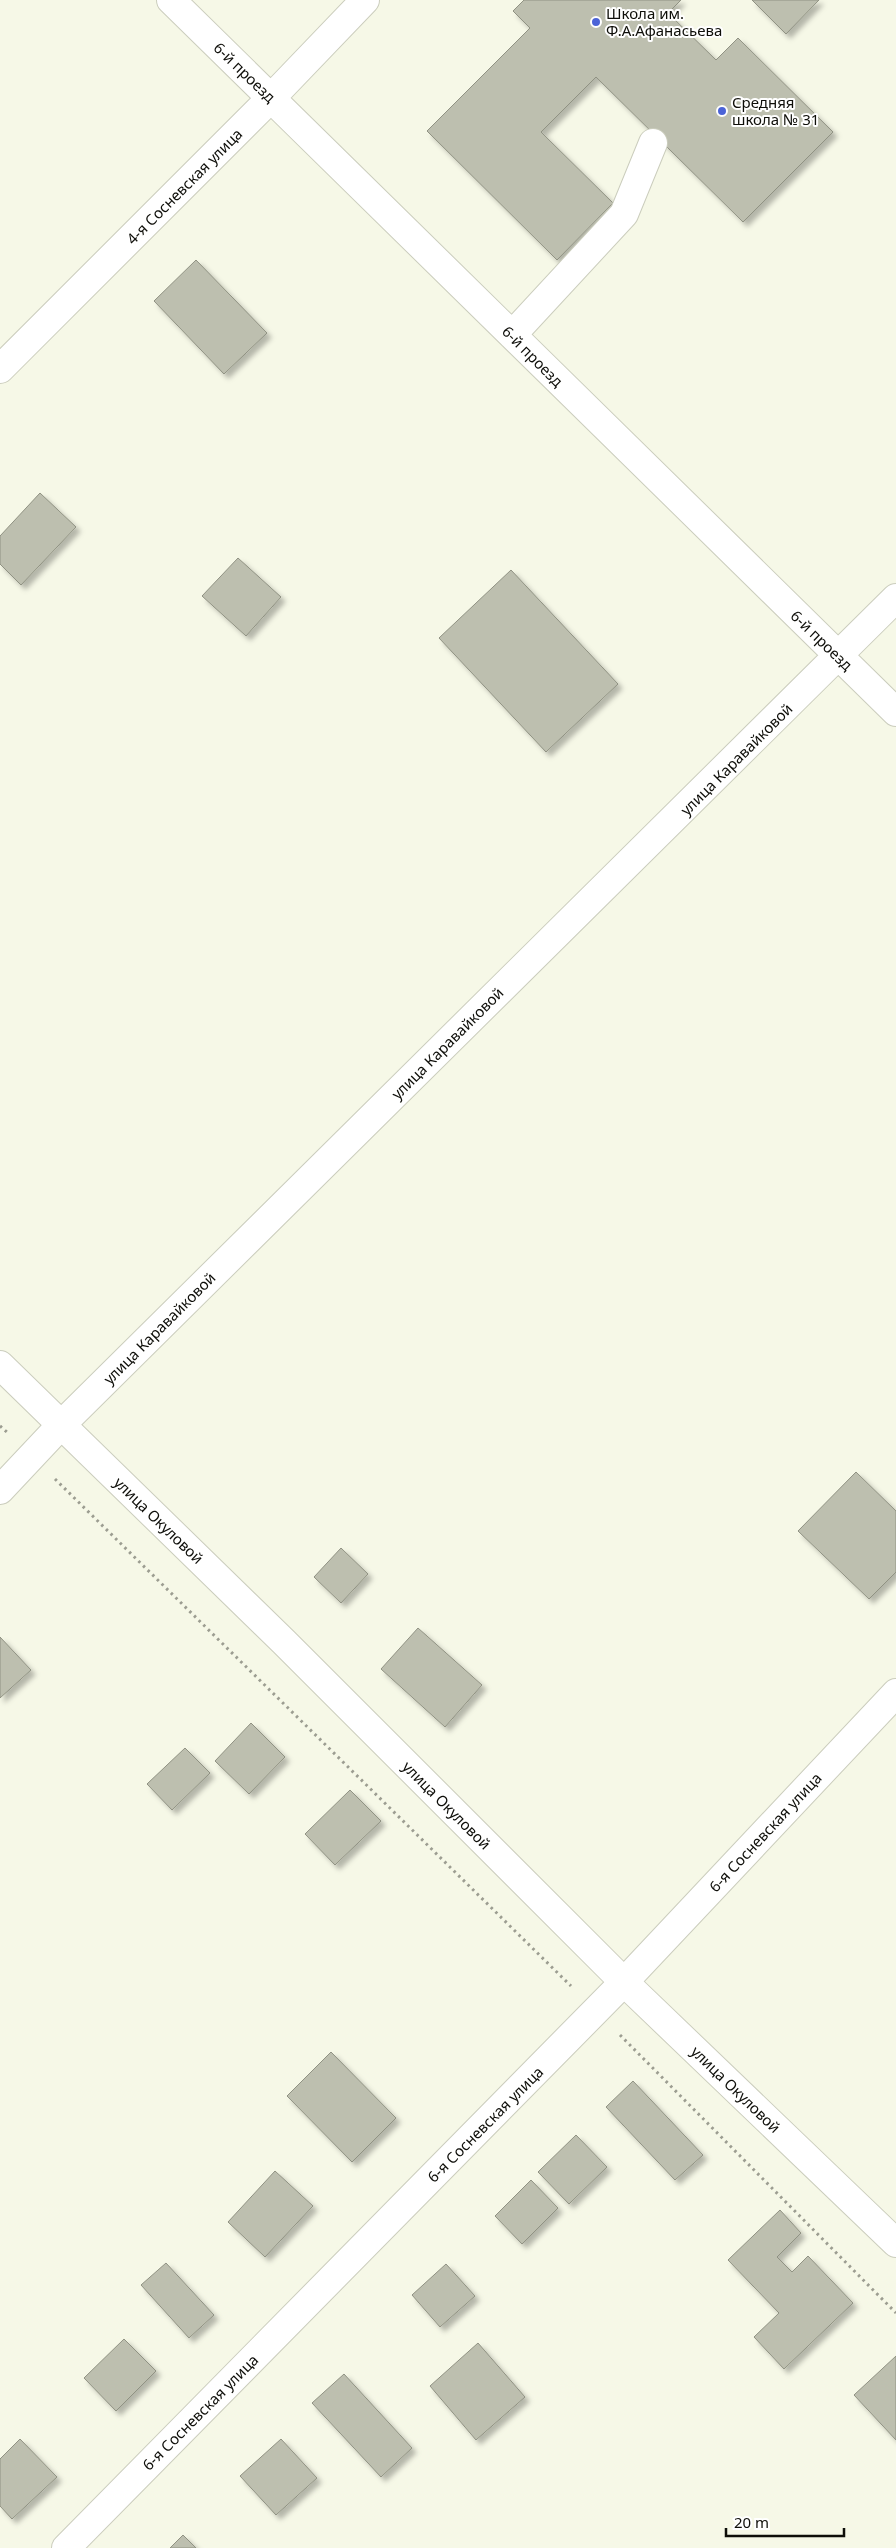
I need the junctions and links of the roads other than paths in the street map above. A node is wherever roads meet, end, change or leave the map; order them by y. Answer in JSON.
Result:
{"nodes":[{"id":1,"x":171,"y":0,"type":"edge"},
{"id":2,"x":365,"y":0,"type":"edge"},
{"id":3,"x":272,"y":98,"type":"junction"},
{"id":4,"x":653,"y":144,"type":"dead end"},
{"id":5,"x":512,"y":335,"type":"junction"},
{"id":6,"x":0,"y":369,"type":"edge"},
{"id":7,"x":896,"y":598,"type":"edge"},
{"id":8,"x":838,"y":657,"type":"junction"},
{"id":9,"x":896,"y":712,"type":"edge"},
{"id":10,"x":0,"y":1365,"type":"edge"},
{"id":11,"x":62,"y":1424,"type":"junction"},
{"id":12,"x":0,"y":1490,"type":"edge"},
{"id":13,"x":896,"y":1693,"type":"edge"},
{"id":14,"x":624,"y":1982,"type":"junction"},
{"id":15,"x":896,"y":2243,"type":"edge"},
{"id":16,"x":66,"y":2548,"type":"edge"}],
"edges":[{"from":1,"to":3,"type":"street","name":"6-й проезд"},
{"from":2,"to":3,"type":"street","name":"4-я Сосневская улица"},
{"from":3,"to":5,"type":"street","name":"6-й проезд"},
{"from":3,"to":6,"type":"street","name":"4-я Сосневская улица"},
{"from":4,"to":5,"type":"street"},
{"from":5,"to":8,"type":"street","name":"6-й проезд"},
{"from":7,"to":8,"type":"street","name":"улица Каравайковой"},
{"from":8,"to":9,"type":"street","name":"6-й проезд"},
{"from":8,"to":11,"type":"street","name":"улица Каравайковой"},
{"from":10,"to":11,"type":"street","name":"улица Окуловой"},
{"from":11,"to":12,"type":"street","name":"улица Каравайковой"},
{"from":11,"to":14,"type":"street","name":"улица Окуловой"},
{"from":13,"to":14,"type":"street","name":"6-я Сосневская улица"},
{"from":14,"to":15,"type":"street","name":"улица Окуловой"},
{"from":14,"to":16,"type":"street","name":"6-я Сосневская улица"}]}
